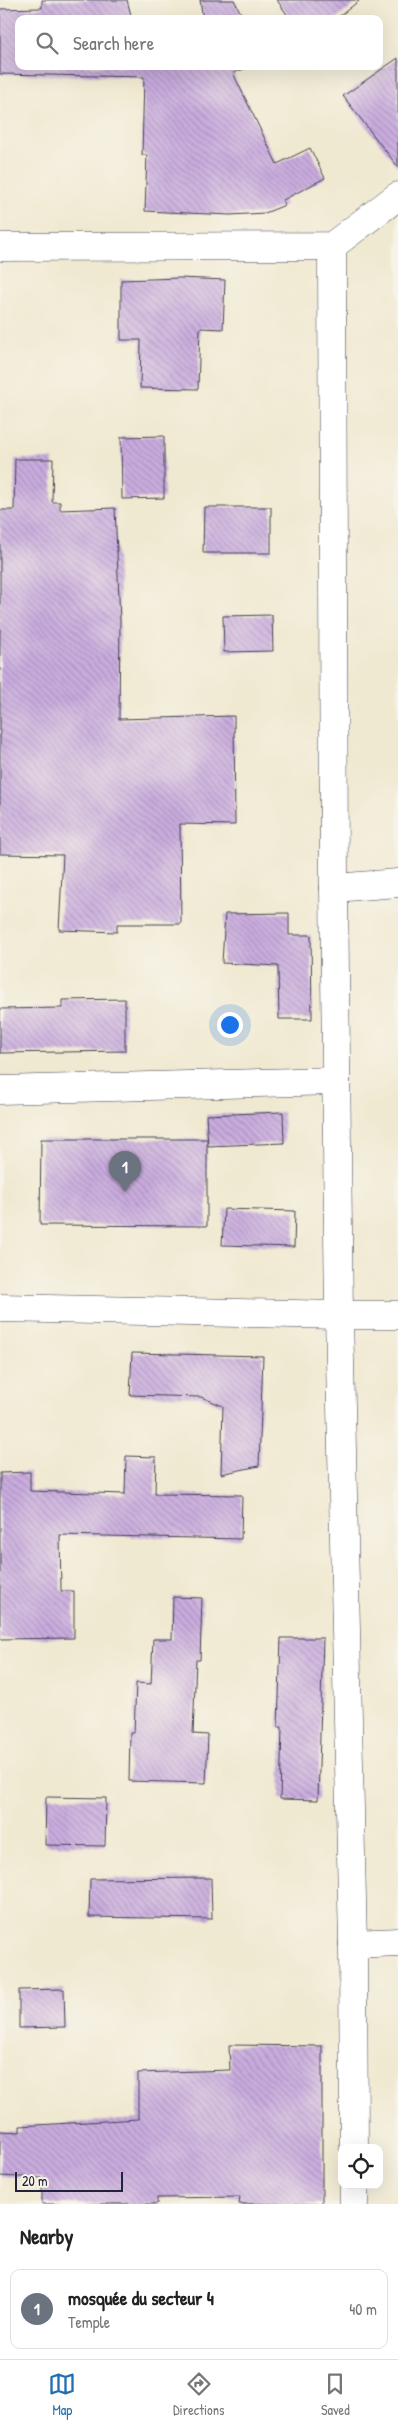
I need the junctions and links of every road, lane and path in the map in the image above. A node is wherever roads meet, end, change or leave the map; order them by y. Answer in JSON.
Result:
{"nodes":[{"id":1,"x":398,"y":196,"type":"edge"},
{"id":2,"x":332,"y":246,"type":"junction"},
{"id":3,"x":0,"y":247,"type":"edge"},
{"id":4,"x":398,"y":883,"type":"edge"},
{"id":5,"x":334,"y":888,"type":"junction"},
{"id":6,"x":336,"y":1082,"type":"junction"},
{"id":7,"x":0,"y":1090,"type":"edge"},
{"id":8,"x":0,"y":1308,"type":"edge"},
{"id":9,"x":339,"y":1315,"type":"junction"},
{"id":10,"x":398,"y":1315,"type":"edge"},
{"id":11,"x":398,"y":1942,"type":"edge"},
{"id":12,"x":353,"y":1944,"type":"junction"},
{"id":13,"x":354,"y":2144,"type":"edge"},
{"id":14,"x":354,"y":2189,"type":"edge"},
{"id":15,"x":354,"y":2204,"type":"edge"}],
"edges":[{"from":1,"to":2,"type":"street"},
{"from":2,"to":3,"type":"street"},
{"from":2,"to":5,"type":"street"},
{"from":4,"to":5,"type":"street"},
{"from":5,"to":6,"type":"street"},
{"from":6,"to":7,"type":"street"},
{"from":6,"to":9,"type":"street"},
{"from":8,"to":9,"type":"street"},
{"from":9,"to":10,"type":"street"},
{"from":9,"to":12,"type":"street"},
{"from":11,"to":12,"type":"street"},
{"from":12,"to":13,"type":"street"},
{"from":14,"to":15,"type":"street"}]}
